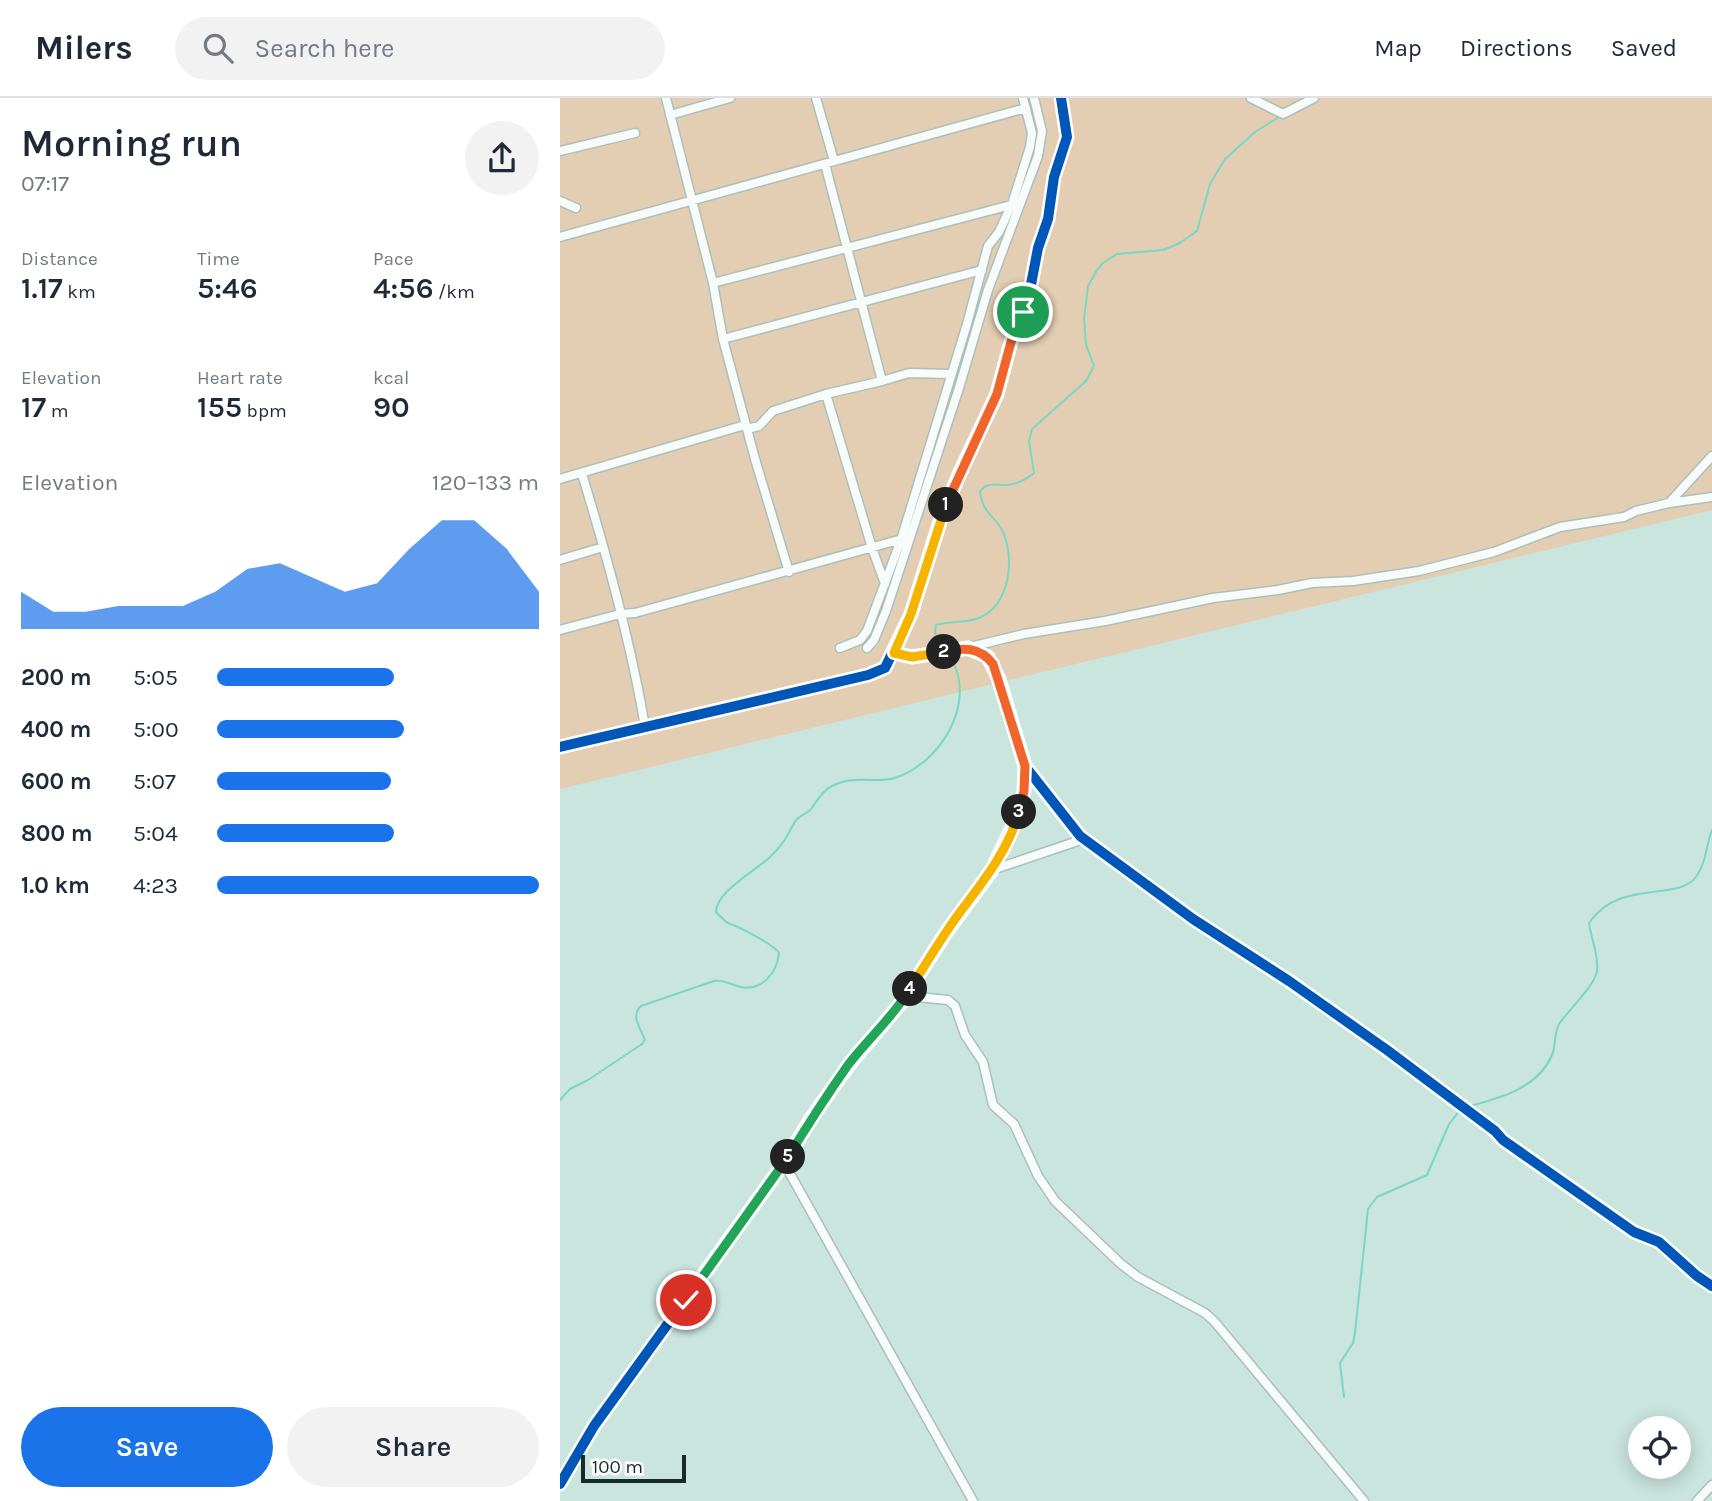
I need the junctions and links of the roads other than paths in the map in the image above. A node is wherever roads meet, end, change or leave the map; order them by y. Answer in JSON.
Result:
{"nodes":[{"id":1,"x":666,"y":98,"type":"edge"},
{"id":2,"x":730,"y":98,"type":"edge"},
{"id":3,"x":816,"y":98,"type":"edge"},
{"id":4,"x":1024,"y":98,"type":"edge"},
{"id":5,"x":1034,"y":98,"type":"edge"},
{"id":6,"x":1061,"y":98,"type":"edge"},
{"id":7,"x":1251,"y":98,"type":"edge"},
{"id":8,"x":1314,"y":98,"type":"edge"},
{"id":9,"x":1026,"y":108,"type":"junction"},
{"id":10,"x":670,"y":115,"type":"junction"},
{"id":11,"x":635,"y":132,"type":"dead end"},
{"id":12,"x":560,"y":151,"type":"edge"},
{"id":13,"x":830,"y":162,"type":"junction"},
{"id":14,"x":1023,"y":184,"type":"junction"},
{"id":15,"x":560,"y":201,"type":"edge"},
{"id":16,"x":693,"y":201,"type":"junction"},
{"id":17,"x":1012,"y":204,"type":"junction"},
{"id":18,"x":1021,"y":204,"type":"junction"},
{"id":19,"x":576,"y":208,"type":"dead end"},
{"id":20,"x":560,"y":237,"type":"edge"},
{"id":21,"x":847,"y":249,"type":"junction"},
{"id":22,"x":982,"y":270,"type":"junction"},
{"id":23,"x":713,"y":283,"type":"junction"},
{"id":24,"x":861,"y":302,"type":"junction"},
{"id":25,"x":967,"y":324,"type":"junction"},
{"id":26,"x":978,"y":325,"type":"junction"},
{"id":27,"x":723,"y":339,"type":"junction"},
{"id":28,"x":951,"y":374,"type":"junction"},
{"id":29,"x":883,"y":381,"type":"junction"},
{"id":30,"x":826,"y":394,"type":"junction"},
{"id":31,"x":746,"y":427,"type":"junction"},
{"id":32,"x":1712,"y":456,"type":"edge"},
{"id":33,"x":582,"y":474,"type":"junction"},
{"id":34,"x":560,"y":479,"type":"edge"},
{"id":35,"x":1712,"y":498,"type":"edge"},
{"id":36,"x":1669,"y":503,"type":"junction"},
{"id":37,"x":905,"y":538,"type":"junction"},
{"id":38,"x":603,"y":547,"type":"junction"},
{"id":39,"x":872,"y":548,"type":"junction"},
{"id":40,"x":560,"y":559,"type":"edge"},
{"id":41,"x":789,"y":572,"type":"junction"},
{"id":42,"x":885,"y":584,"type":"junction"},
{"id":43,"x":620,"y":614,"type":"junction"},
{"id":44,"x":560,"y":630,"type":"edge"},
{"id":45,"x":840,"y":648,"type":"dead end"},
{"id":46,"x":867,"y":648,"type":"dead end"},
{"id":47,"x":968,"y":648,"type":"junction"},
{"id":48,"x":894,"y":653,"type":"junction"},
{"id":49,"x":645,"y":727,"type":"junction"},
{"id":50,"x":560,"y":747,"type":"edge"},
{"id":51,"x":1025,"y":766,"type":"junction"},
{"id":52,"x":1084,"y":839,"type":"junction"},
{"id":53,"x":992,"y":870,"type":"junction"},
{"id":54,"x":906,"y":996,"type":"junction"},
{"id":55,"x":784,"y":1163,"type":"junction"},
{"id":56,"x":1712,"y":1286,"type":"edge"},
{"id":57,"x":560,"y":1484,"type":"edge"},
{"id":58,"x":1712,"y":1485,"type":"edge"},
{"id":59,"x":973,"y":1501,"type":"edge"},
{"id":60,"x":1364,"y":1501,"type":"edge"},
{"id":61,"x":1697,"y":1501,"type":"edge"}],
"edges":[{"from":1,"to":10,"type":"street"},
{"from":2,"to":10,"type":"street"},
{"from":3,"to":13,"type":"street"},
{"from":4,"to":9,"type":"street"},
{"from":5,"to":14,"type":"street"},
{"from":6,"to":48,"type":"street"},
{"from":7,"to":8,"type":"street"},
{"from":9,"to":13,"type":"street"},
{"from":9,"to":14,"type":"street"},
{"from":10,"to":16,"type":"street"},
{"from":11,"to":12,"type":"street"},
{"from":13,"to":16,"type":"street"},
{"from":13,"to":21,"type":"street"},
{"from":14,"to":17,"type":"street"},
{"from":14,"to":18,"type":"street"},
{"from":15,"to":19,"type":"street"},
{"from":16,"to":20,"type":"street"},
{"from":16,"to":23,"type":"street"},
{"from":17,"to":18,"type":"street"},
{"from":17,"to":21,"type":"street"},
{"from":17,"to":22,"type":"street"},
{"from":18,"to":26,"type":"street"},
{"from":21,"to":23,"type":"street"},
{"from":21,"to":24,"type":"street"},
{"from":22,"to":24,"type":"street"},
{"from":22,"to":25,"type":"street"},
{"from":23,"to":27,"type":"street"},
{"from":24,"to":27,"type":"street"},
{"from":24,"to":29,"type":"street"},
{"from":25,"to":26,"type":"street"},
{"from":25,"to":28,"type":"street"},
{"from":26,"to":37,"type":"street"},
{"from":27,"to":31,"type":"street"},
{"from":28,"to":29,"type":"street"},
{"from":28,"to":37,"type":"street"},
{"from":29,"to":30,"type":"street"},
{"from":30,"to":31,"type":"street"},
{"from":30,"to":39,"type":"street"},
{"from":31,"to":33,"type":"street"},
{"from":31,"to":41,"type":"street"},
{"from":32,"to":36,"type":"street"},
{"from":33,"to":34,"type":"street"},
{"from":33,"to":38,"type":"street"},
{"from":35,"to":36,"type":"street"},
{"from":36,"to":47,"type":"street"},
{"from":37,"to":39,"type":"street"},
{"from":37,"to":42,"type":"street"},
{"from":37,"to":46,"type":"street"},
{"from":38,"to":40,"type":"street"},
{"from":38,"to":43,"type":"street"},
{"from":39,"to":41,"type":"street"},
{"from":39,"to":42,"type":"street"},
{"from":41,"to":43,"type":"street"},
{"from":42,"to":45,"type":"street"},
{"from":43,"to":44,"type":"street"},
{"from":43,"to":49,"type":"street"},
{"from":47,"to":48,"type":"street"},
{"from":47,"to":51,"type":"street"},
{"from":48,"to":49,"type":"street"},
{"from":49,"to":50,"type":"street"},
{"from":51,"to":52,"type":"street"},
{"from":51,"to":53,"type":"street"},
{"from":52,"to":53,"type":"street"},
{"from":52,"to":56,"type":"street"},
{"from":53,"to":54,"type":"street"},
{"from":54,"to":55,"type":"street"},
{"from":54,"to":60,"type":"street"},
{"from":55,"to":57,"type":"street"},
{"from":55,"to":59,"type":"street"},
{"from":58,"to":61,"type":"street"}]}
